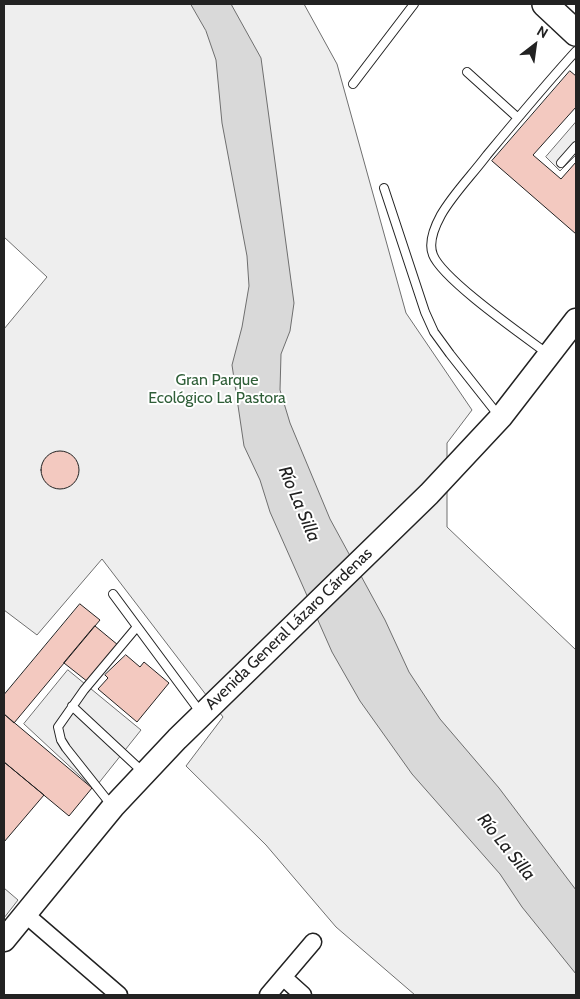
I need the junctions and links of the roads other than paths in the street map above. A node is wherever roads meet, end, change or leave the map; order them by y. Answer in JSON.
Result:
{"nodes":[{"id":1,"x":414,"y":4,"type":"edge"},
{"id":2,"x":545,"y":4,"type":"edge"},
{"id":3,"x":576,"y":33,"type":"edge"},
{"id":4,"x":576,"y":51,"type":"edge"},
{"id":5,"x":467,"y":72,"type":"dead end"},
{"id":6,"x":353,"y":84,"type":"dead end"},
{"id":7,"x":518,"y":118,"type":"junction"},
{"id":8,"x":576,"y":146,"type":"edge"},
{"id":9,"x":561,"y":163,"type":"dead end"},
{"id":10,"x":384,"y":188,"type":"dead end"},
{"id":11,"x":576,"y":320,"type":"edge"},
{"id":12,"x":550,"y":355,"type":"junction"},
{"id":13,"x":501,"y":418,"type":"junction"},
{"id":14,"x":113,"y":594,"type":"dead end"},
{"id":15,"x":136,"y":628,"type":"junction"},
{"id":16,"x":72,"y":706,"type":"junction"},
{"id":17,"x":202,"y":714,"type":"junction"},
{"id":18,"x":144,"y":774,"type":"junction"},
{"id":19,"x":113,"y":807,"type":"junction"},
{"id":20,"x":25,"y":914,"type":"junction"},
{"id":21,"x":4,"y":940,"type":"edge"},
{"id":22,"x":312,"y":942,"type":"dead end"},
{"id":23,"x":283,"y":977,"type":"junction"},
{"id":24,"x":119,"y":995,"type":"edge"},
{"id":25,"x":268,"y":995,"type":"edge"},
{"id":26,"x":303,"y":995,"type":"edge"}],
"edges":[{"from":1,"to":6,"type":"lane"},
{"from":2,"to":3,"type":"main road"},
{"from":4,"to":7,"type":"lane"},
{"from":5,"to":7,"type":"lane"},
{"from":7,"to":12,"type":"lane"},
{"from":8,"to":9,"type":"lane"},
{"from":10,"to":13,"type":"lane"},
{"from":11,"to":12,"type":"street","name":"Avenida General Lázaro Cárdenas"},
{"from":12,"to":13,"type":"street","name":"Avenida General Lázaro Cárdenas"},
{"from":13,"to":17,"type":"street","name":"Avenida General Lázaro Cárdenas"},
{"from":14,"to":15,"type":"lane"},
{"from":15,"to":16,"type":"lane"},
{"from":15,"to":17,"type":"lane"},
{"from":16,"to":18,"type":"lane"},
{"from":16,"to":19,"type":"lane"},
{"from":17,"to":18,"type":"street","name":"Avenida General Lázaro Cárdenas"},
{"from":18,"to":19,"type":"street","name":"Avenida General Lázaro Cárdenas"},
{"from":19,"to":20,"type":"street","name":"Avenida General Lázaro Cárdenas"},
{"from":20,"to":21,"type":"street","name":"Avenida General Lázaro Cárdenas"},
{"from":20,"to":24,"type":"street"},
{"from":22,"to":23,"type":"street"},
{"from":23,"to":25,"type":"street"},
{"from":23,"to":26,"type":"street"}]}
